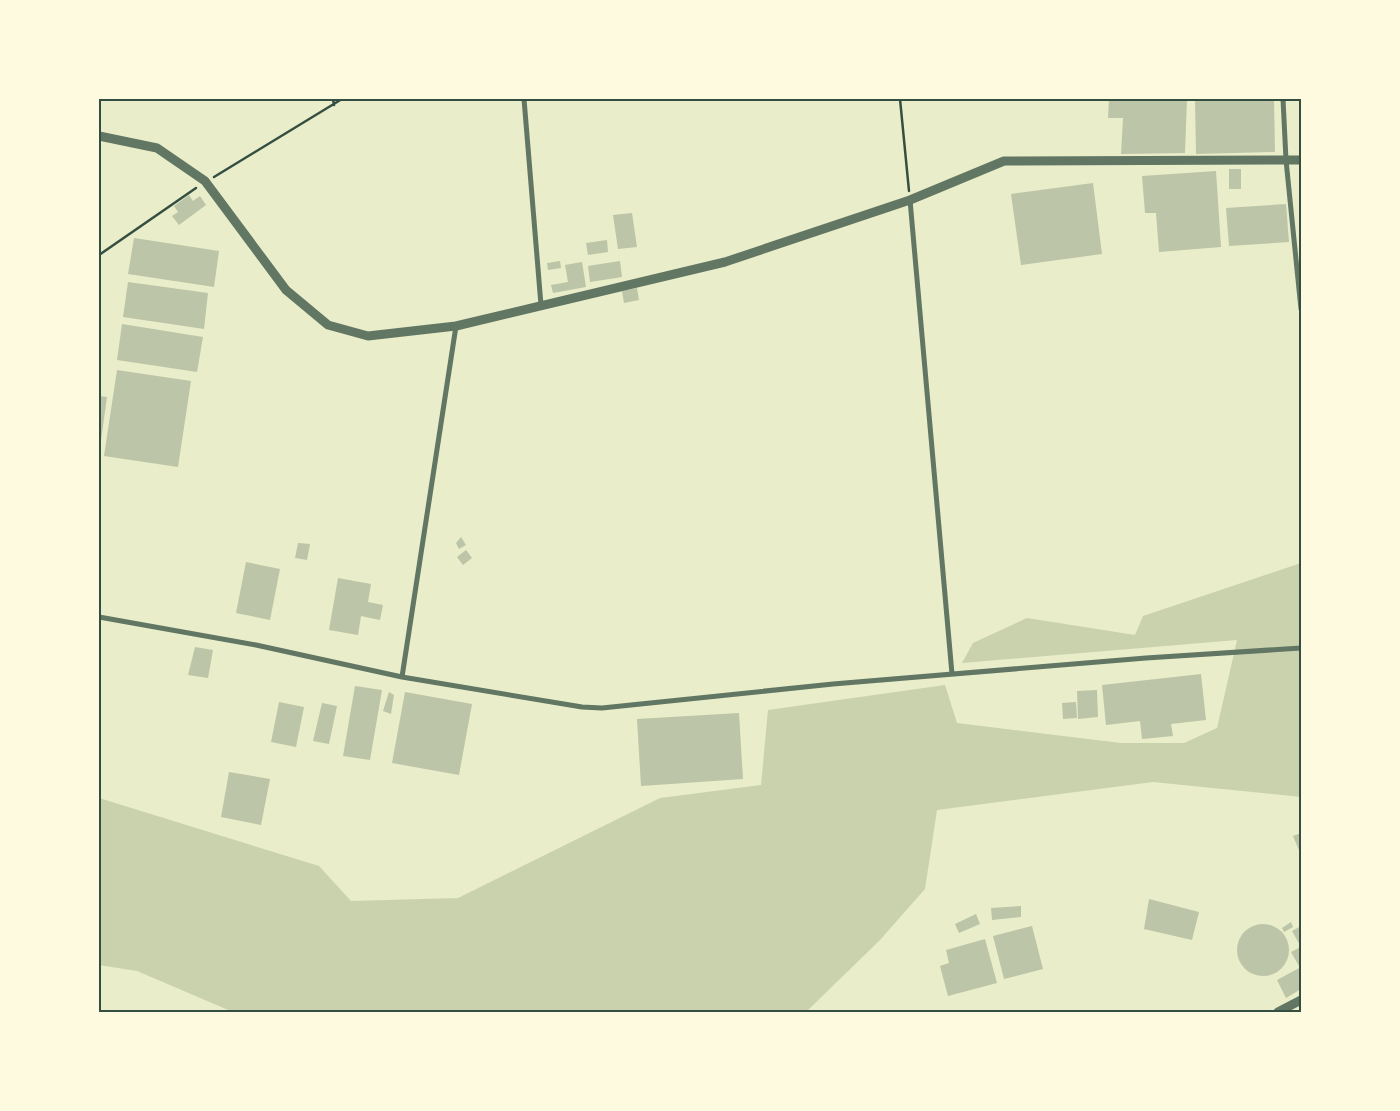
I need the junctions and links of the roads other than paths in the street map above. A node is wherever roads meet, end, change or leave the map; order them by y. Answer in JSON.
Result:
{"nodes":[{"id":1,"x":524,"y":99,"type":"edge"},
{"id":2,"x":1283,"y":99,"type":"edge"},
{"id":3,"x":99,"y":136,"type":"edge"},
{"id":4,"x":1286,"y":160,"type":"junction"},
{"id":5,"x":1301,"y":160,"type":"edge"},
{"id":6,"x":910,"y":200,"type":"junction"},
{"id":7,"x":541,"y":305,"type":"junction"},
{"id":8,"x":1301,"y":309,"type":"edge"},
{"id":9,"x":456,"y":326,"type":"junction"},
{"id":10,"x":99,"y":617,"type":"edge"},
{"id":11,"x":1301,"y":648,"type":"edge"},
{"id":12,"x":952,"y":674,"type":"junction"},
{"id":13,"x":402,"y":677,"type":"junction"},
{"id":14,"x":1301,"y":1000,"type":"edge"},
{"id":15,"x":1278,"y":1012,"type":"edge"}],
"edges":[{"from":1,"to":7,"type":"street"},
{"from":2,"to":4,"type":"street"},
{"from":3,"to":9,"type":"street"},
{"from":4,"to":5,"type":"street"},
{"from":4,"to":6,"type":"street"},
{"from":4,"to":8,"type":"street"},
{"from":6,"to":7,"type":"street"},
{"from":6,"to":12,"type":"street"},
{"from":7,"to":9,"type":"street"},
{"from":9,"to":13,"type":"street"},
{"from":10,"to":13,"type":"street"},
{"from":11,"to":12,"type":"street"},
{"from":12,"to":13,"type":"street"},
{"from":14,"to":15,"type":"street"}]}
